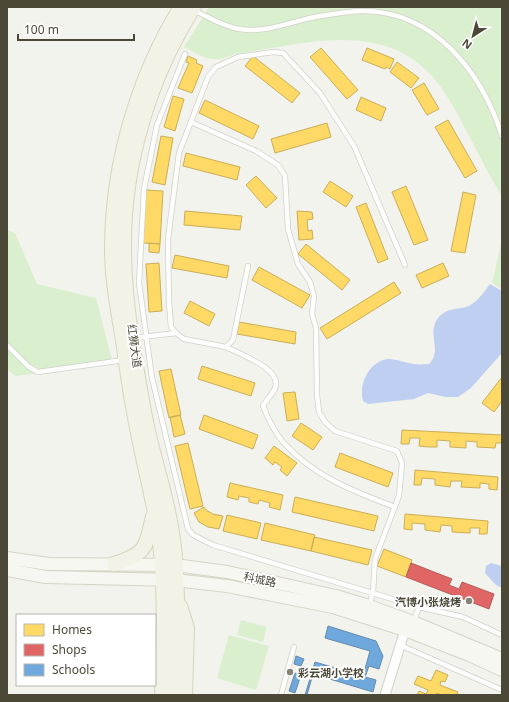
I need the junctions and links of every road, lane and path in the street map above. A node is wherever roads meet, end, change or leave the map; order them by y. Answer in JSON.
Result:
{"nodes":[{"id":1,"x":189,"y":8,"type":"edge"},
{"id":2,"x":185,"y":54,"type":"dead end"},
{"id":3,"x":191,"y":122,"type":"junction"},
{"id":4,"x":502,"y":136,"type":"edge"},
{"id":5,"x":406,"y":265,"type":"dead end"},
{"id":6,"x":248,"y":266,"type":"dead end"},
{"id":7,"x":176,"y":333,"type":"junction"},
{"id":8,"x":140,"y":338,"type":"junction"},
{"id":9,"x":7,"y":345,"type":"edge"},
{"id":10,"x":226,"y":348,"type":"junction"},
{"id":11,"x":126,"y":360,"type":"junction"},
{"id":12,"x":394,"y":507,"type":"junction"},
{"id":13,"x":154,"y":510,"type":"junction"},
{"id":14,"x":7,"y":558,"type":"edge"},
{"id":15,"x":114,"y":564,"type":"junction"},
{"id":16,"x":169,"y":565,"type":"junction"},
{"id":17,"x":7,"y":570,"type":"edge"},
{"id":18,"x":169,"y":586,"type":"junction"},
{"id":19,"x":373,"y":592,"type":"junction"},
{"id":20,"x":369,"y":606,"type":"junction"},
{"id":21,"x":419,"y":607,"type":"junction"},
{"id":22,"x":156,"y":625,"type":"edge"},
{"id":23,"x":409,"y":626,"type":"junction"},
{"id":24,"x":502,"y":635,"type":"edge"},
{"id":25,"x":400,"y":645,"type":"junction"},
{"id":26,"x":294,"y":646,"type":"dead end"},
{"id":27,"x":502,"y":659,"type":"edge"},
{"id":28,"x":502,"y":670,"type":"edge"},
{"id":29,"x":502,"y":690,"type":"edge"},
{"id":30,"x":162,"y":695,"type":"edge"},
{"id":31,"x":175,"y":695,"type":"edge"},
{"id":32,"x":185,"y":695,"type":"edge"},
{"id":33,"x":281,"y":695,"type":"edge"},
{"id":34,"x":385,"y":695,"type":"edge"}],
"edges":[{"from":1,"to":4,"type":"lane"},
{"from":1,"to":8,"type":"main road","name":"红狮大道"},
{"from":1,"to":11,"type":"main road","name":"红狮大道"},
{"from":2,"to":8,"type":"lane"},
{"from":3,"to":5,"type":"lane"},
{"from":3,"to":7,"type":"lane"},
{"from":3,"to":12,"type":"lane"},
{"from":6,"to":10,"type":"lane"},
{"from":7,"to":8,"type":"lane"},
{"from":7,"to":10,"type":"lane"},
{"from":8,"to":16,"type":"main road","name":"红狮大道"},
{"from":8,"to":19,"type":"lane"},
{"from":9,"to":11,"type":"lane"},
{"from":10,"to":12,"type":"lane"},
{"from":11,"to":13,"type":"main road","name":"红狮大道"},
{"from":12,"to":19,"type":"lane"},
{"from":13,"to":15,"type":"main road"},
{"from":13,"to":16,"type":"main road","name":"红狮大道"},
{"from":14,"to":15,"type":"main road","name":"科城路"},
{"from":15,"to":16,"type":"main road","name":"科城路"},
{"from":16,"to":18,"type":"main road","name":"红狮大道"},
{"from":16,"to":20,"type":"main road","name":"科城路"},
{"from":17,"to":18,"type":"main road","name":"科城路"},
{"from":18,"to":22,"type":"main road"},
{"from":18,"to":23,"type":"main road","name":"科城路"},
{"from":18,"to":30,"type":"main road","name":"红狮大道"},
{"from":18,"to":31,"type":"main road","name":"红狮大道"},
{"from":18,"to":32,"type":"main road"},
{"from":19,"to":20,"type":"lane"},
{"from":19,"to":21,"type":"lane"},
{"from":20,"to":23,"type":"main road","name":"科城路"},
{"from":21,"to":23,"type":"lane"},
{"from":21,"to":24,"type":"lane"},
{"from":23,"to":25,"type":"street"},
{"from":23,"to":27,"type":"main road","name":"科城路"},
{"from":23,"to":28,"type":"main road","name":"科城路"},
{"from":25,"to":29,"type":"lane"},
{"from":25,"to":34,"type":"street"},
{"from":26,"to":33,"type":"lane"}]}
